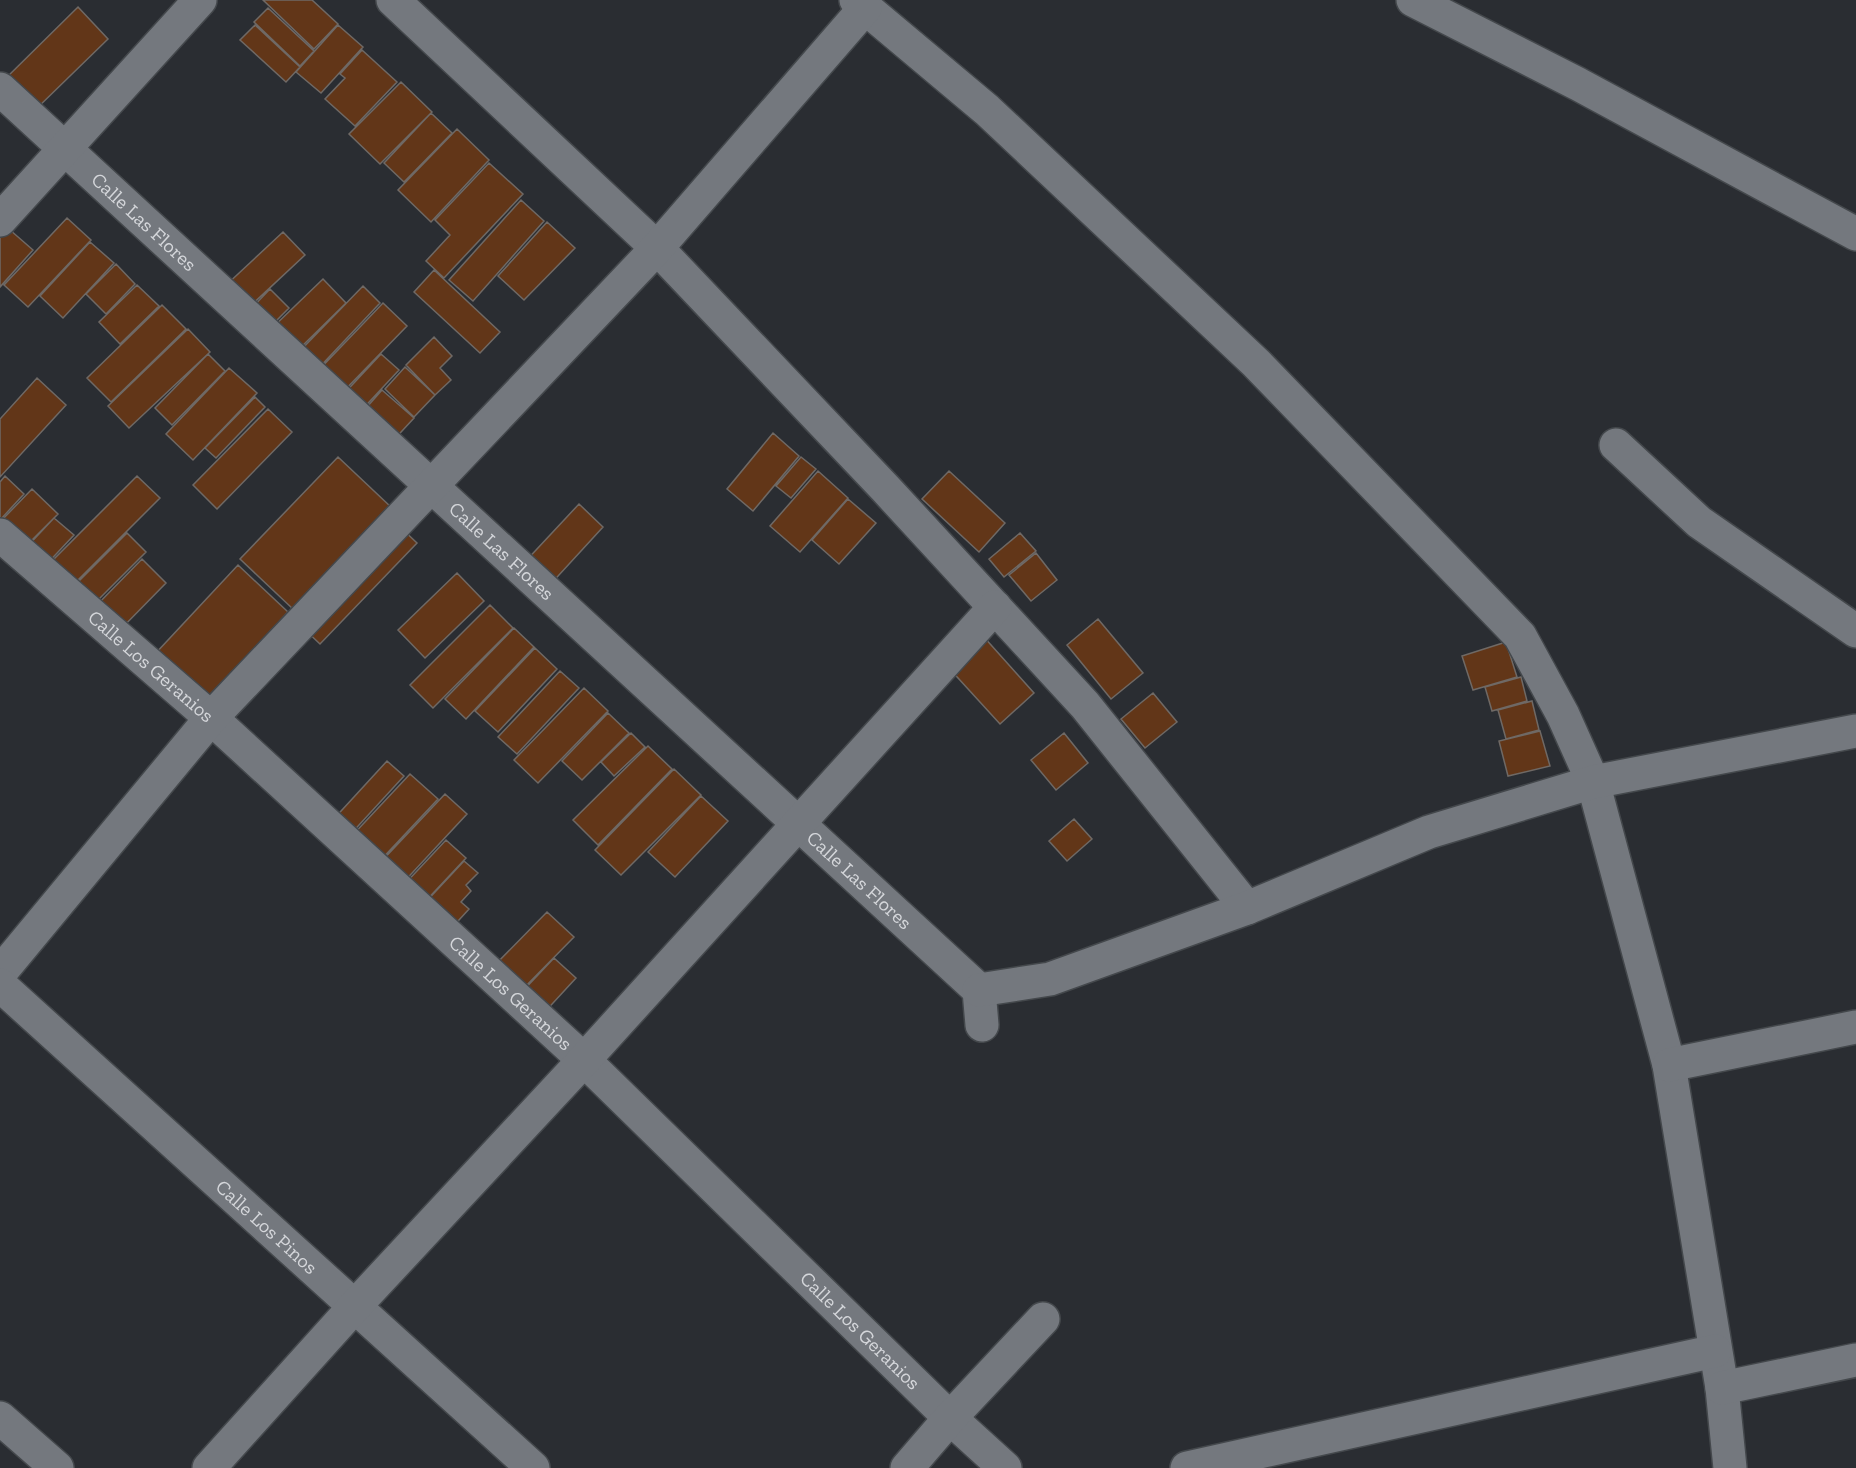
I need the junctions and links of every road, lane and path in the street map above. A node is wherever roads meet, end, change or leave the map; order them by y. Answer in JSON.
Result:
{"nodes":[{"id":1,"x":200,"y":0,"type":"edge"},
{"id":2,"x":393,"y":0,"type":"edge"},
{"id":3,"x":1413,"y":0,"type":"edge"},
{"id":4,"x":861,"y":4,"type":"edge"},
{"id":5,"x":0,"y":89,"type":"edge"},
{"id":6,"x":64,"y":147,"type":"junction"},
{"id":7,"x":0,"y":220,"type":"edge"},
{"id":8,"x":1856,"y":234,"type":"edge"},
{"id":9,"x":657,"y":248,"type":"junction"},
{"id":10,"x":1616,"y":445,"type":"dead end"},
{"id":11,"x":430,"y":486,"type":"junction"},
{"id":12,"x":0,"y":535,"type":"edge"},
{"id":13,"x":995,"y":608,"type":"junction"},
{"id":14,"x":1856,"y":631,"type":"edge"},
{"id":15,"x":211,"y":718,"type":"junction"},
{"id":16,"x":1856,"y":730,"type":"edge"},
{"id":17,"x":1593,"y":782,"type":"junction"},
{"id":18,"x":797,"y":824,"type":"junction"},
{"id":19,"x":1246,"y":908,"type":"junction"},
{"id":20,"x":0,"y":973,"type":"edge"},
{"id":21,"x":0,"y":985,"type":"edge"},
{"id":22,"x":979,"y":990,"type":"junction"},
{"id":23,"x":982,"y":1025,"type":"dead end"},
{"id":24,"x":1856,"y":1027,"type":"edge"},
{"id":25,"x":584,"y":1060,"type":"junction"},
{"id":26,"x":1669,"y":1065,"type":"junction"},
{"id":27,"x":355,"y":1306,"type":"junction"},
{"id":28,"x":1043,"y":1319,"type":"dead end"},
{"id":29,"x":1715,"y":1351,"type":"junction"},
{"id":30,"x":1856,"y":1360,"type":"edge"},
{"id":31,"x":1722,"y":1388,"type":"junction"},
{"id":32,"x":0,"y":1418,"type":"edge"},
{"id":33,"x":950,"y":1418,"type":"junction"},
{"id":34,"x":57,"y":1468,"type":"edge"},
{"id":35,"x":209,"y":1468,"type":"edge"},
{"id":36,"x":533,"y":1468,"type":"edge"},
{"id":37,"x":907,"y":1468,"type":"edge"},
{"id":38,"x":1005,"y":1468,"type":"edge"},
{"id":39,"x":1187,"y":1468,"type":"edge"},
{"id":40,"x":1730,"y":1468,"type":"edge"}],
"edges":[{"from":1,"to":6,"type":"street"},
{"from":2,"to":9,"type":"street"},
{"from":3,"to":8,"type":"street"},
{"from":4,"to":9,"type":"street"},
{"from":4,"to":17,"type":"street"},
{"from":5,"to":6,"type":"street","name":"Calle Las Flores"},
{"from":6,"to":7,"type":"street"},
{"from":6,"to":11,"type":"street","name":"Calle Las Flores"},
{"from":9,"to":11,"type":"street"},
{"from":9,"to":13,"type":"street"},
{"from":10,"to":14,"type":"street"},
{"from":11,"to":15,"type":"street"},
{"from":11,"to":18,"type":"street","name":"Calle Las Flores"},
{"from":12,"to":15,"type":"street","name":"Calle Los Geranios"},
{"from":13,"to":18,"type":"street"},
{"from":13,"to":19,"type":"street"},
{"from":15,"to":20,"type":"street"},
{"from":15,"to":25,"type":"street","name":"Calle Los Geranios"},
{"from":16,"to":17,"type":"street"},
{"from":17,"to":19,"type":"street"},
{"from":17,"to":26,"type":"street"},
{"from":18,"to":22,"type":"street","name":"Calle Las Flores"},
{"from":18,"to":25,"type":"street"},
{"from":19,"to":22,"type":"street"},
{"from":21,"to":27,"type":"street","name":"Calle Los Pinos"},
{"from":22,"to":23,"type":"street"},
{"from":24,"to":26,"type":"street"},
{"from":25,"to":27,"type":"street"},
{"from":25,"to":33,"type":"street","name":"Calle Los Geranios"},
{"from":26,"to":29,"type":"street"},
{"from":27,"to":35,"type":"street"},
{"from":27,"to":36,"type":"street","name":"Calle Los Pinos"},
{"from":28,"to":33,"type":"street"},
{"from":29,"to":31,"type":"street"},
{"from":29,"to":39,"type":"street"},
{"from":30,"to":31,"type":"street"},
{"from":31,"to":40,"type":"street"},
{"from":32,"to":34,"type":"street"},
{"from":33,"to":37,"type":"street"},
{"from":33,"to":38,"type":"street","name":"Calle Los Geranios"}]}
